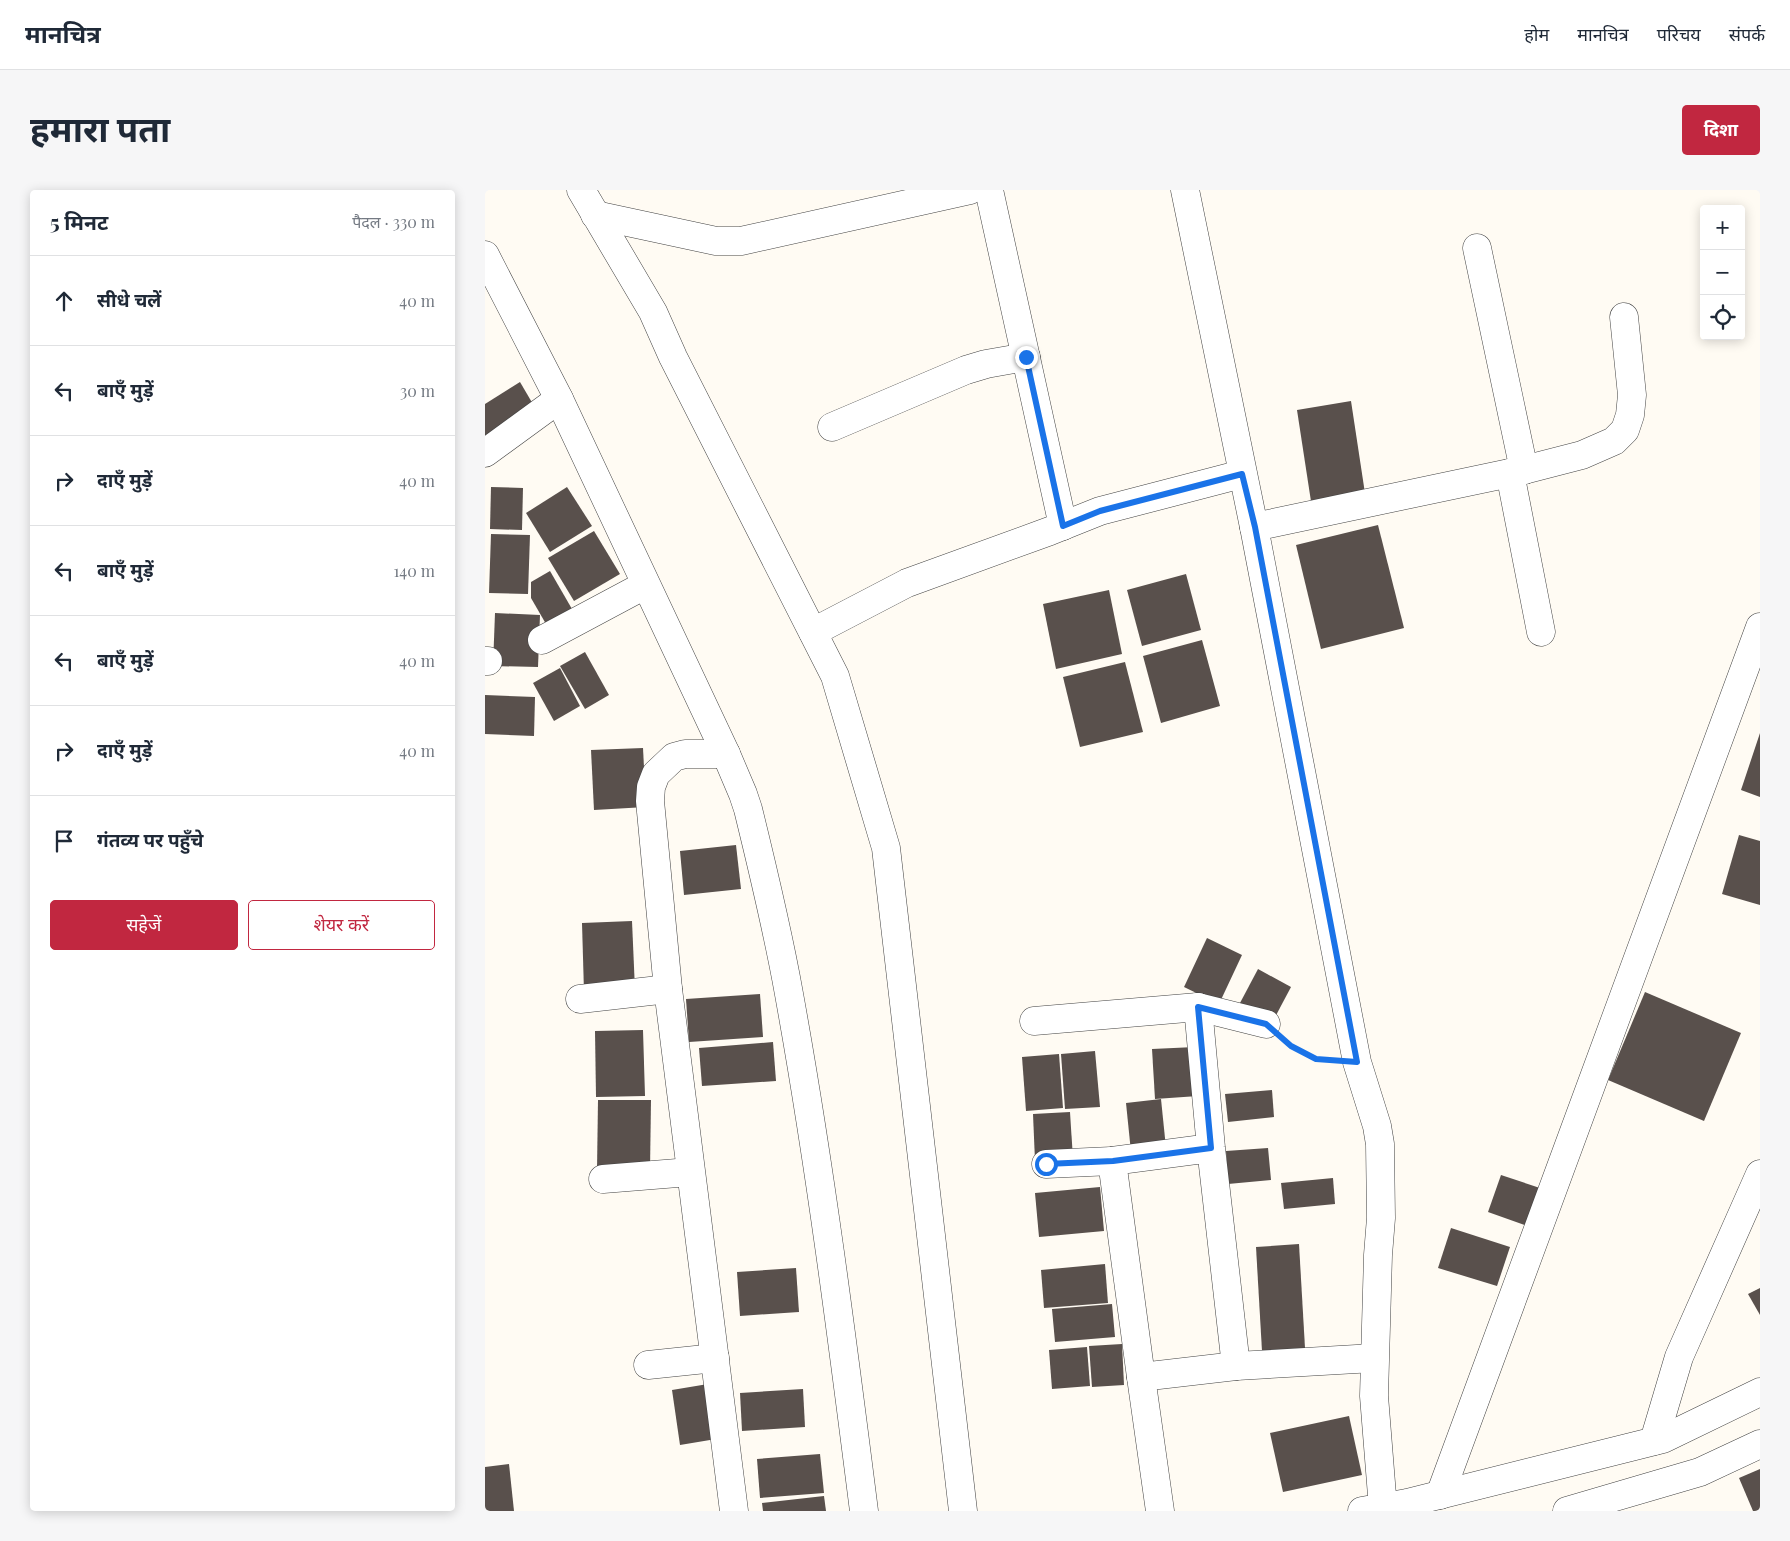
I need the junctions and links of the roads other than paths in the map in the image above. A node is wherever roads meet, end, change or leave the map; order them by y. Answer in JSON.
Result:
{"nodes":[{"id":1,"x":581,"y":190,"type":"edge"},
{"id":2,"x":970,"y":190,"type":"edge"},
{"id":3,"x":989,"y":190,"type":"edge"},
{"id":4,"x":1185,"y":190,"type":"edge"},
{"id":5,"x":595,"y":215,"type":"junction"},
{"id":6,"x":1477,"y":248,"type":"dead end"},
{"id":7,"x":485,"y":256,"type":"edge"},
{"id":8,"x":1624,"y":318,"type":"dead end"},
{"id":9,"x":1026,"y":357,"type":"junction"},
{"id":10,"x":559,"y":398,"type":"junction"},
{"id":11,"x":832,"y":427,"type":"dead end"},
{"id":12,"x":485,"y":452,"type":"edge"},
{"id":13,"x":1517,"y":472,"type":"junction"},
{"id":14,"x":1242,"y":474,"type":"junction"},
{"id":15,"x":1063,"y":526,"type":"junction"},
{"id":16,"x":1255,"y":527,"type":"junction"},
{"id":17,"x":645,"y":585,"type":"junction"},
{"id":18,"x":1760,"y":627,"type":"edge"},
{"id":19,"x":813,"y":632,"type":"junction"},
{"id":20,"x":1541,"y":632,"type":"dead end"},
{"id":21,"x":542,"y":640,"type":"dead end"},
{"id":22,"x":726,"y":754,"type":"junction"},
{"id":23,"x":668,"y":989,"type":"junction"},
{"id":24,"x":579,"y":999,"type":"dead end"},
{"id":25,"x":1198,"y":1007,"type":"junction"},
{"id":26,"x":1034,"y":1022,"type":"dead end"},
{"id":27,"x":1266,"y":1024,"type":"road end"},
{"id":28,"x":1211,"y":1148,"type":"junction"},
{"id":29,"x":1113,"y":1161,"type":"junction"},
{"id":30,"x":1046,"y":1164,"type":"dead end"},
{"id":31,"x":690,"y":1172,"type":"junction"},
{"id":32,"x":1760,"y":1174,"type":"edge"},
{"id":33,"x":603,"y":1179,"type":"dead end"},
{"id":34,"x":715,"y":1358,"type":"junction"},
{"id":35,"x":1374,"y":1358,"type":"junction"},
{"id":36,"x":648,"y":1365,"type":"dead end"},
{"id":37,"x":1236,"y":1366,"type":"junction"},
{"id":38,"x":1141,"y":1376,"type":"junction"},
{"id":39,"x":1760,"y":1392,"type":"edge"},
{"id":40,"x":1654,"y":1441,"type":"junction"},
{"id":41,"x":1760,"y":1444,"type":"edge"},
{"id":42,"x":1442,"y":1503,"type":"edge"},
{"id":43,"x":1390,"y":1508,"type":"edge"},
{"id":44,"x":734,"y":1511,"type":"edge"},
{"id":45,"x":864,"y":1511,"type":"edge"},
{"id":46,"x":963,"y":1511,"type":"edge"},
{"id":47,"x":1161,"y":1511,"type":"edge"},
{"id":48,"x":1567,"y":1511,"type":"edge"}],
"edges":[{"from":1,"to":5,"type":"street"},
{"from":2,"to":5,"type":"street"},
{"from":3,"to":9,"type":"street"},
{"from":4,"to":14,"type":"street"},
{"from":5,"to":19,"type":"street"},
{"from":6,"to":13,"type":"street"},
{"from":7,"to":10,"type":"street"},
{"from":8,"to":13,"type":"street"},
{"from":9,"to":11,"type":"street"},
{"from":9,"to":15,"type":"street"},
{"from":10,"to":12,"type":"street"},
{"from":10,"to":17,"type":"street"},
{"from":13,"to":16,"type":"street"},
{"from":13,"to":20,"type":"street"},
{"from":14,"to":15,"type":"street"},
{"from":14,"to":16,"type":"street"},
{"from":15,"to":19,"type":"street"},
{"from":16,"to":35,"type":"street"},
{"from":17,"to":21,"type":"street"},
{"from":17,"to":22,"type":"street"},
{"from":18,"to":42,"type":"street"},
{"from":19,"to":46,"type":"street"},
{"from":22,"to":23,"type":"street"},
{"from":22,"to":45,"type":"street"},
{"from":23,"to":24,"type":"street"},
{"from":23,"to":31,"type":"street"},
{"from":25,"to":26,"type":"street"},
{"from":25,"to":27,"type":"street"},
{"from":25,"to":28,"type":"street"},
{"from":28,"to":29,"type":"street"},
{"from":28,"to":37,"type":"street"},
{"from":29,"to":30,"type":"street"},
{"from":29,"to":38,"type":"street"},
{"from":31,"to":33,"type":"street"},
{"from":31,"to":34,"type":"street"},
{"from":32,"to":40,"type":"street"},
{"from":34,"to":36,"type":"street"},
{"from":34,"to":44,"type":"street"},
{"from":35,"to":37,"type":"street"},
{"from":35,"to":43,"type":"street"},
{"from":37,"to":38,"type":"street"},
{"from":38,"to":47,"type":"street"},
{"from":39,"to":40,"type":"street"},
{"from":40,"to":42,"type":"street"},
{"from":41,"to":48,"type":"street"},
{"from":42,"to":43,"type":"street"}]}
